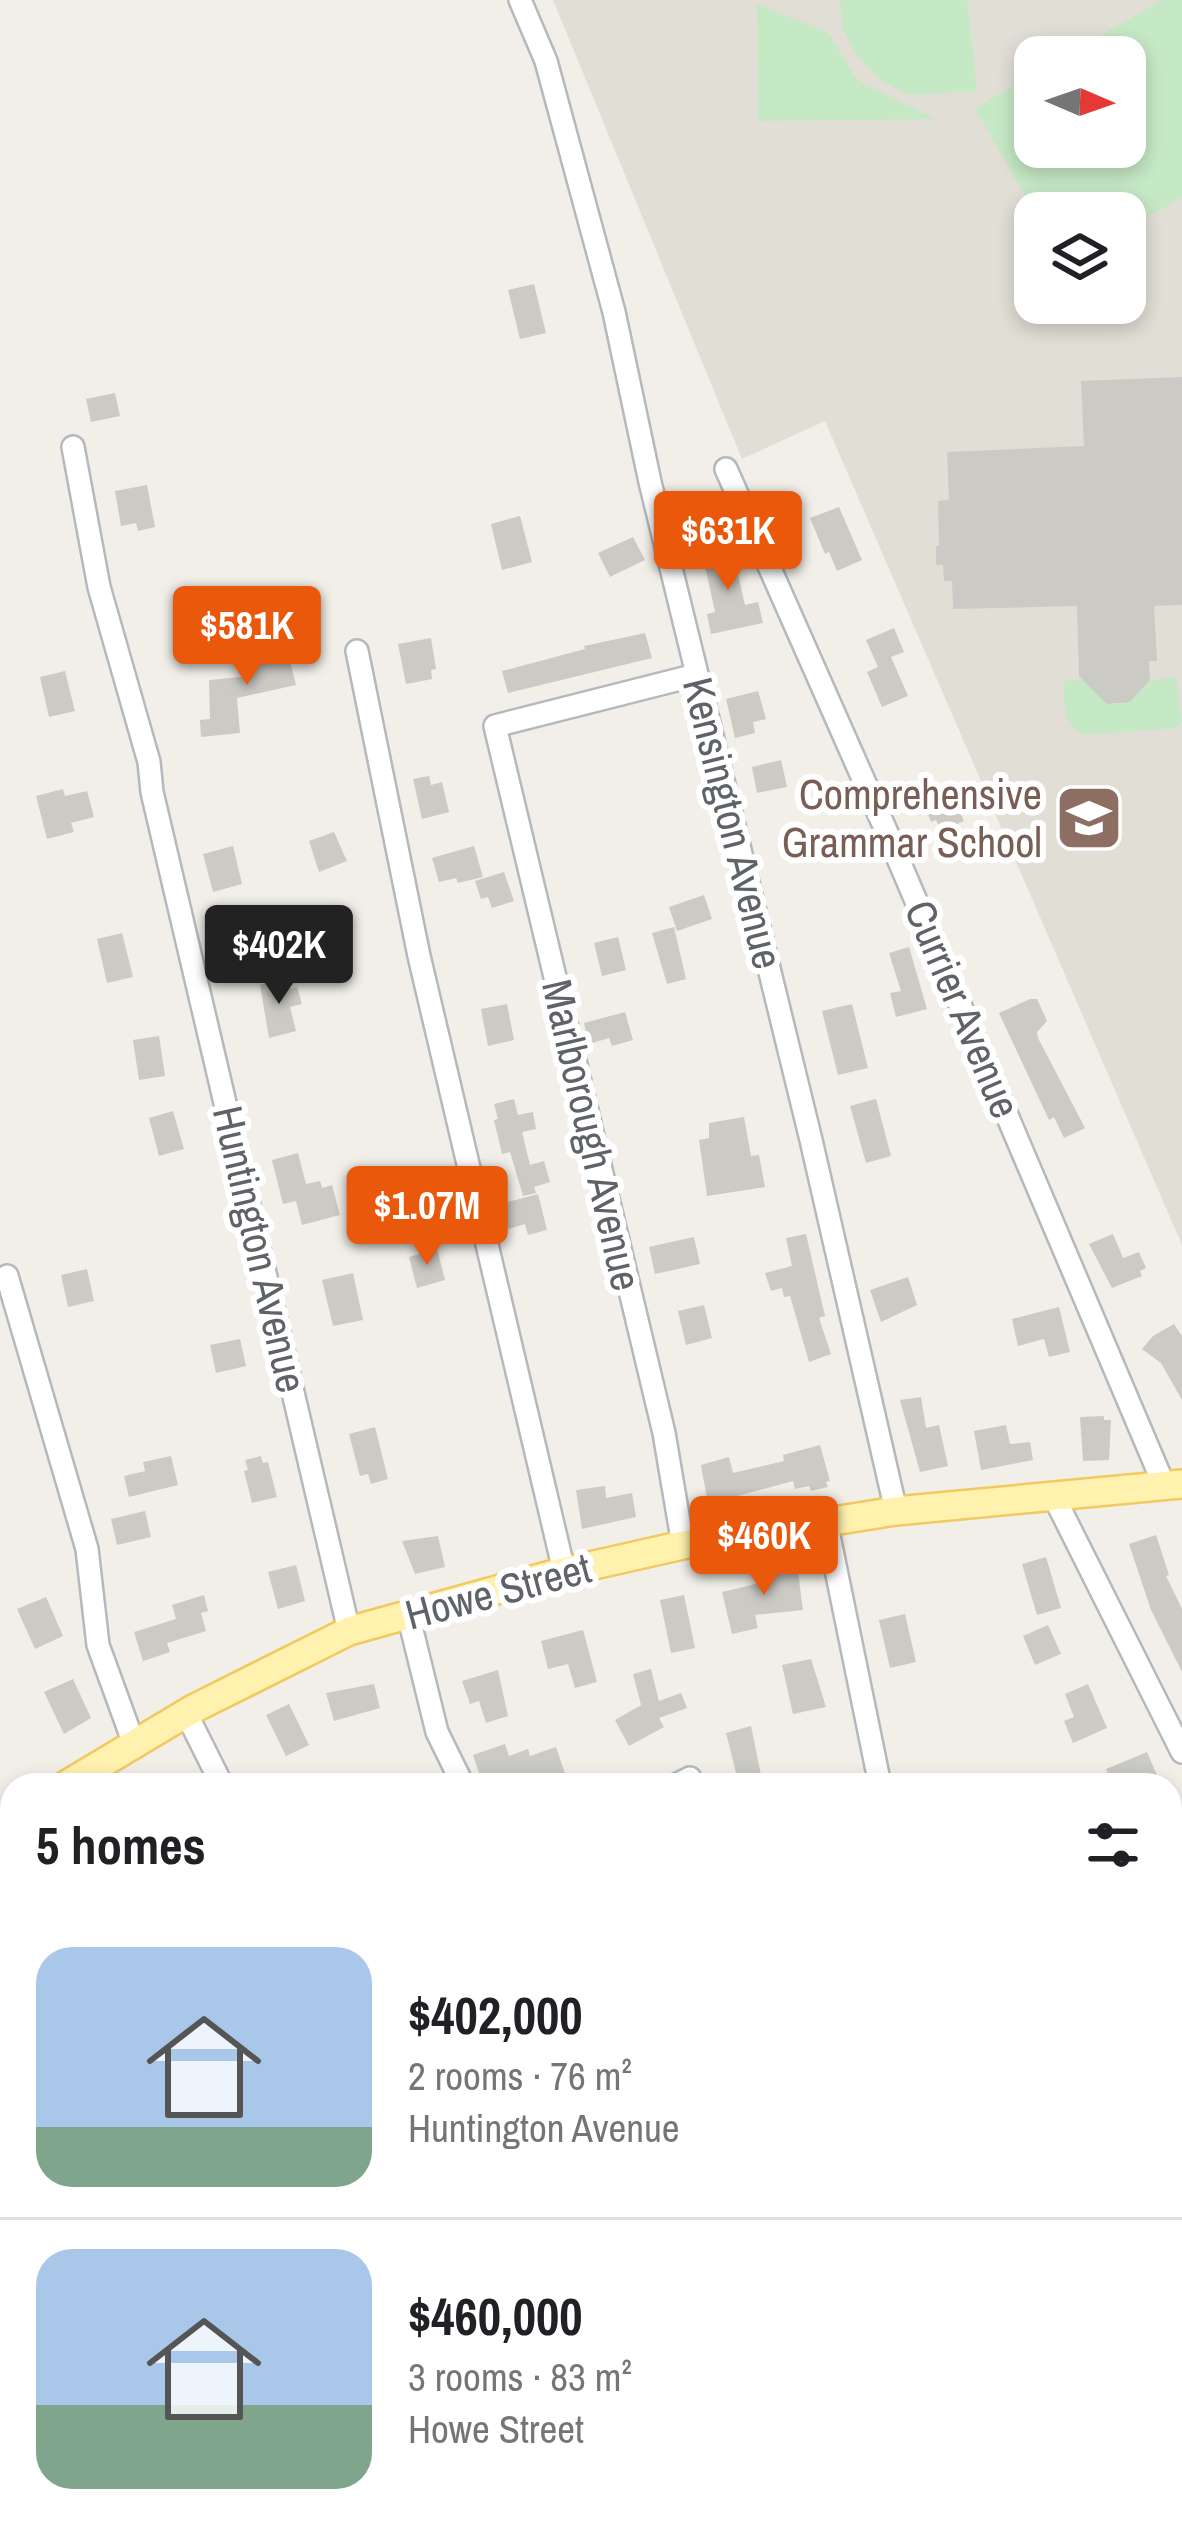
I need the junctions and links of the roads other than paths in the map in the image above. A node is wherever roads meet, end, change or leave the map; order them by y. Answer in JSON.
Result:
{"nodes":[{"id":1,"x":520,"y":0,"type":"edge"},
{"id":2,"x":73,"y":448,"type":"dead end"},
{"id":3,"x":726,"y":469,"type":"dead end"},
{"id":4,"x":357,"y":651,"type":"dead end"},
{"id":5,"x":696,"y":675,"type":"junction"},
{"id":6,"x":7,"y":1276,"type":"dead end"},
{"id":7,"x":1173,"y":1485,"type":"edge"},
{"id":8,"x":1053,"y":1496,"type":"junction"},
{"id":9,"x":896,"y":1511,"type":"junction"},
{"id":10,"x":826,"y":1522,"type":"junction"},
{"id":11,"x":683,"y":1545,"type":"junction"},
{"id":12,"x":564,"y":1571,"type":"junction"},
{"id":13,"x":408,"y":1614,"type":"junction"},
{"id":14,"x":349,"y":1631,"type":"junction"},
{"id":15,"x":186,"y":1713,"type":"junction"},
{"id":16,"x":134,"y":1744,"type":"junction"},
{"id":17,"x":1182,"y":1752,"type":"edge"},
{"id":18,"x":86,"y":1773,"type":"edge"},
{"id":19,"x":215,"y":1773,"type":"edge"},
{"id":20,"x":457,"y":1773,"type":"edge"},
{"id":21,"x":878,"y":1773,"type":"edge"}],
"edges":[{"from":1,"to":5,"type":"street","name":"Kensington Avenue"},
{"from":2,"to":14,"type":"street","name":"Huntington Avenue"},
{"from":3,"to":7,"type":"street","name":"Currier Avenue"},
{"from":4,"to":12,"type":"street"},
{"from":5,"to":9,"type":"street","name":"Kensington Avenue"},
{"from":5,"to":11,"type":"street","name":"Marlborough Avenue"},
{"from":6,"to":16,"type":"street"},
{"from":7,"to":8,"type":"main road","name":"Howe Street"},
{"from":8,"to":9,"type":"main road","name":"Howe Street"},
{"from":8,"to":17,"type":"street"},
{"from":9,"to":10,"type":"main road","name":"Howe Street"},
{"from":10,"to":11,"type":"main road","name":"Howe Street"},
{"from":10,"to":21,"type":"street"},
{"from":11,"to":12,"type":"main road","name":"Howe Street"},
{"from":12,"to":13,"type":"main road","name":"Howe Street"},
{"from":13,"to":14,"type":"main road","name":"Howe Street"},
{"from":13,"to":20,"type":"street"},
{"from":14,"to":15,"type":"main road","name":"Howe Street"},
{"from":15,"to":16,"type":"main road","name":"Howe Street"},
{"from":15,"to":19,"type":"street"},
{"from":16,"to":18,"type":"main road","name":"Howe Street"}]}
